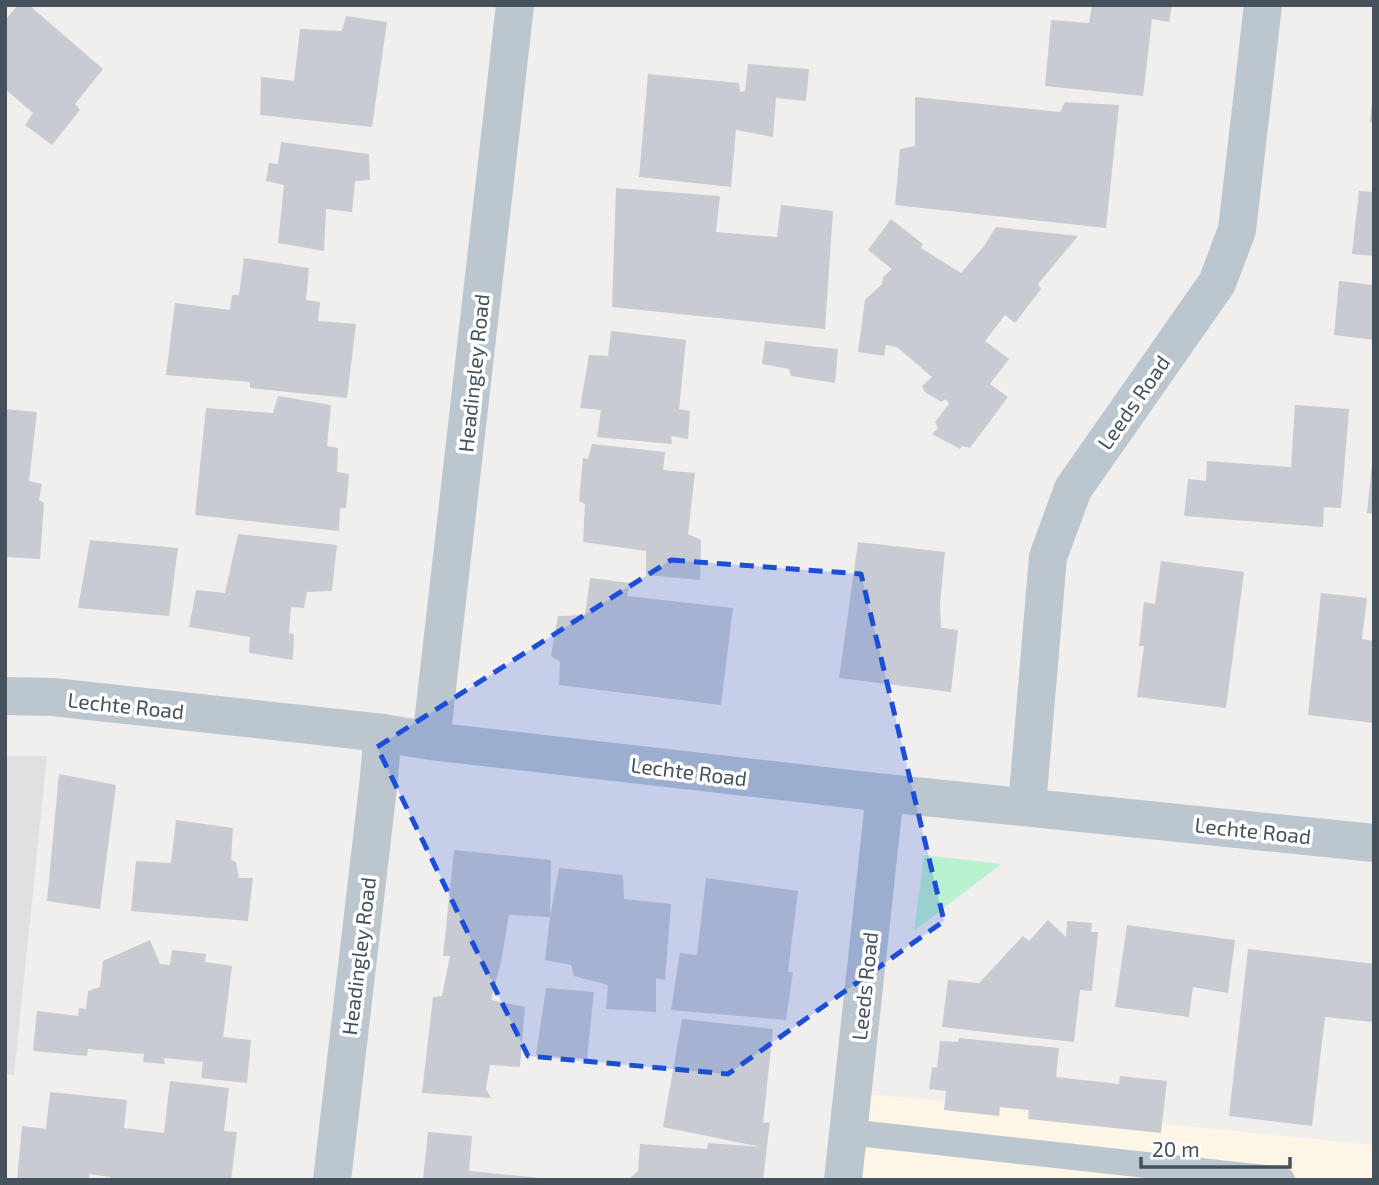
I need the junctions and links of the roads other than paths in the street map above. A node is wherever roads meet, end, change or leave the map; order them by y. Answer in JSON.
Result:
{"nodes":[{"id":1,"x":515,"y":5,"type":"edge"},
{"id":2,"x":1263,"y":5,"type":"edge"},
{"id":3,"x":5,"y":696,"type":"edge"},
{"id":4,"x":383,"y":733,"type":"junction"},
{"id":5,"x":431,"y":741,"type":"junction"},
{"id":6,"x":885,"y":793,"type":"junction"},
{"id":7,"x":1027,"y":806,"type":"junction"},
{"id":8,"x":1374,"y":843,"type":"edge"},
{"id":9,"x":848,"y":1132,"type":"junction"},
{"id":10,"x":332,"y":1180,"type":"edge"},
{"id":11,"x":843,"y":1180,"type":"edge"},
{"id":12,"x":1282,"y":1180,"type":"edge"}],
"edges":[{"from":1,"to":5,"type":"street","name":"Headingley Road"},
{"from":2,"to":7,"type":"street","name":"Leeds Road"},
{"from":3,"to":4,"type":"street","name":"Lechte Road"},
{"from":4,"to":5,"type":"street","name":"Lechte Road"},
{"from":4,"to":10,"type":"street","name":"Headingley Road"},
{"from":5,"to":6,"type":"street","name":"Lechte Road"},
{"from":6,"to":7,"type":"street","name":"Lechte Road"},
{"from":6,"to":9,"type":"street","name":"Leeds Road"},
{"from":7,"to":8,"type":"street","name":"Lechte Road"},
{"from":9,"to":11,"type":"street","name":"Leeds Road"},
{"from":9,"to":12,"type":"lane"}]}
